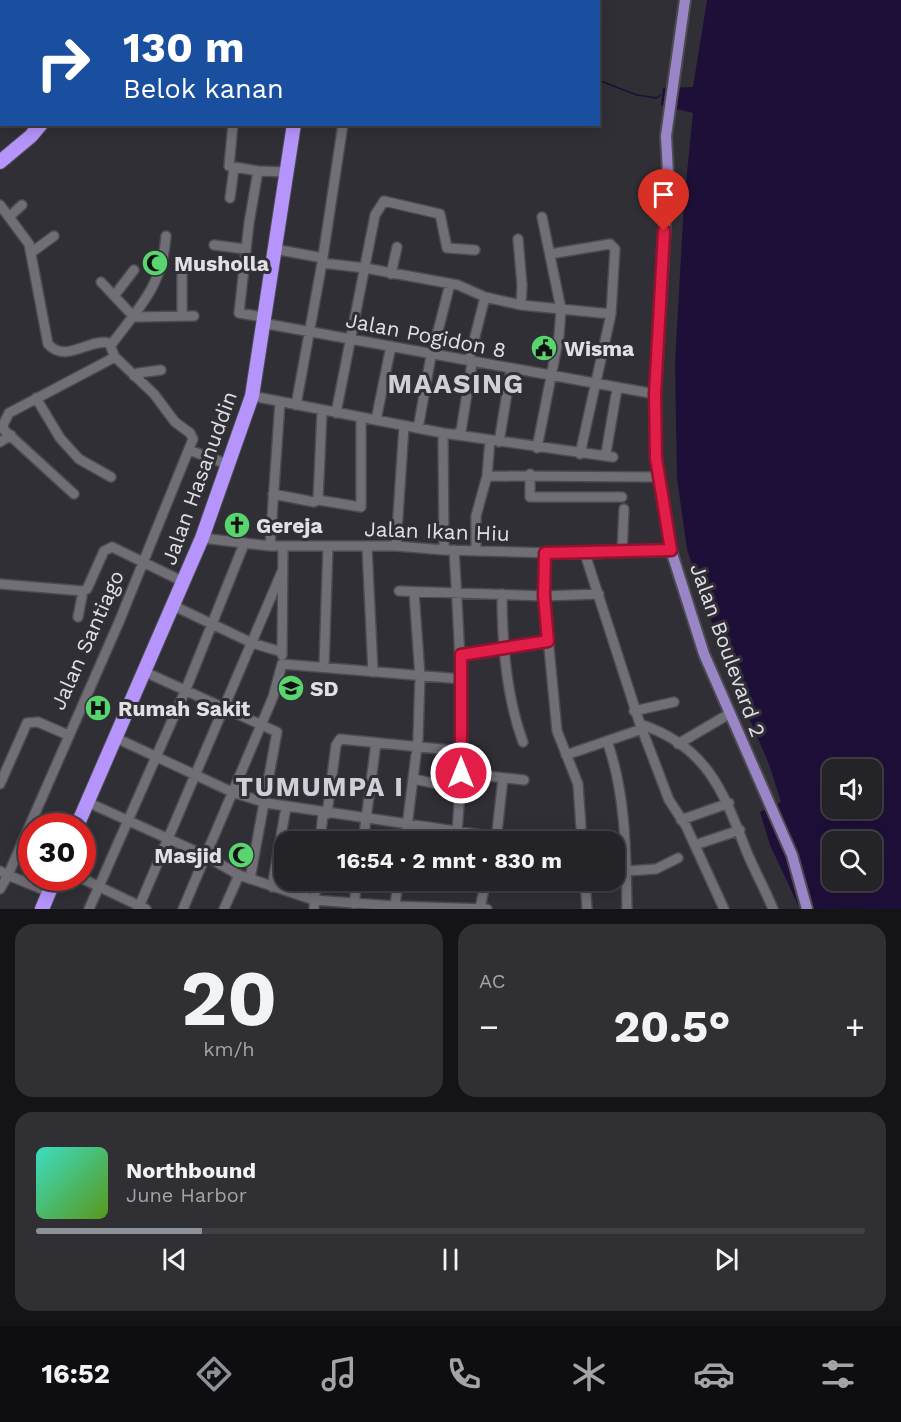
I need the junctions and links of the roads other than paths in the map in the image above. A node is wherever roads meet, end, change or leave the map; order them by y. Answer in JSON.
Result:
{"nodes":[{"id":1,"x":685,"y":0,"type":"edge"},
{"id":2,"x":39,"y":126,"type":"edge"},
{"id":3,"x":233,"y":126,"type":"edge"},
{"id":4,"x":294,"y":126,"type":"edge"},
{"id":5,"x":343,"y":126,"type":"edge"},
{"id":6,"x":0,"y":162,"type":"edge"},
{"id":7,"x":234,"y":168,"type":"junction"},
{"id":8,"x":258,"y":171,"type":"junction"},
{"id":9,"x":288,"y":172,"type":"junction"},
{"id":10,"x":230,"y":198,"type":"dead end"},
{"id":11,"x":0,"y":205,"type":"edge"},
{"id":12,"x":22,"y":205,"type":"dead end"},
{"id":13,"x":10,"y":216,"type":"junction"},
{"id":14,"x":542,"y":217,"type":"dead end"},
{"id":15,"x":54,"y":236,"type":"dead end"},
{"id":16,"x":166,"y":236,"type":"dead end"},
{"id":17,"x":518,"y":239,"type":"dead end"},
{"id":18,"x":214,"y":244,"type":"dead end"},
{"id":19,"x":397,"y":247,"type":"dead end"},
{"id":20,"x":245,"y":249,"type":"junction"},
{"id":21,"x":274,"y":249,"type":"junction"},
{"id":22,"x":475,"y":250,"type":"dead end"},
{"id":23,"x":32,"y":252,"type":"junction"},
{"id":24,"x":550,"y":254,"type":"junction"},
{"id":25,"x":322,"y":261,"type":"junction"},
{"id":26,"x":365,"y":268,"type":"junction"},
{"id":27,"x":134,"y":270,"type":"dead end"},
{"id":28,"x":182,"y":274,"type":"dead end"},
{"id":29,"x":391,"y":274,"type":"junction"},
{"id":30,"x":100,"y":282,"type":"dead end"},
{"id":31,"x":450,"y":284,"type":"junction"},
{"id":32,"x":114,"y":296,"type":"junction"},
{"id":33,"x":485,"y":297,"type":"junction"},
{"id":34,"x":521,"y":305,"type":"junction"},
{"id":35,"x":561,"y":309,"type":"junction"},
{"id":36,"x":611,"y":314,"type":"junction"},
{"id":37,"x":182,"y":316,"type":"junction"},
{"id":38,"x":194,"y":316,"type":"dead end"},
{"id":39,"x":134,"y":317,"type":"junction"},
{"id":40,"x":263,"y":320,"type":"junction"},
{"id":41,"x":310,"y":332,"type":"junction"},
{"id":42,"x":350,"y":339,"type":"junction"},
{"id":43,"x":111,"y":345,"type":"junction"},
{"id":44,"x":391,"y":346,"type":"junction"},
{"id":45,"x":430,"y":353,"type":"junction"},
{"id":46,"x":115,"y":357,"type":"junction"},
{"id":47,"x":469,"y":360,"type":"junction"},
{"id":48,"x":511,"y":369,"type":"junction"},
{"id":49,"x":161,"y":370,"type":"dead end"},
{"id":50,"x":134,"y":376,"type":"junction"},
{"id":51,"x":551,"y":377,"type":"junction"},
{"id":52,"x":594,"y":385,"type":"junction"},
{"id":53,"x":617,"y":389,"type":"junction"},
{"id":54,"x":655,"y":394,"type":"junction"},
{"id":55,"x":252,"y":396,"type":"junction"},
{"id":56,"x":36,"y":398,"type":"junction"},
{"id":57,"x":280,"y":402,"type":"junction"},
{"id":58,"x":296,"y":405,"type":"junction"},
{"id":59,"x":322,"y":411,"type":"junction"},
{"id":60,"x":336,"y":413,"type":"junction"},
{"id":61,"x":361,"y":417,"type":"junction"},
{"id":62,"x":376,"y":420,"type":"junction"},
{"id":63,"x":404,"y":426,"type":"junction"},
{"id":64,"x":416,"y":428,"type":"junction"},
{"id":65,"x":443,"y":433,"type":"junction"},
{"id":66,"x":456,"y":434,"type":"junction"},
{"id":67,"x":11,"y":435,"type":"junction"},
{"id":68,"x":494,"y":441,"type":"junction"},
{"id":69,"x":0,"y":442,"type":"edge"},
{"id":70,"x":537,"y":448,"type":"junction"},
{"id":71,"x":189,"y":450,"type":"junction"},
{"id":72,"x":580,"y":453,"type":"junction"},
{"id":73,"x":227,"y":464,"type":"junction"},
{"id":74,"x":530,"y":474,"type":"junction"},
{"id":75,"x":487,"y":476,"type":"junction"},
{"id":76,"x":111,"y":477,"type":"dead end"},
{"id":77,"x":659,"y":477,"type":"junction"},
{"id":78,"x":74,"y":494,"type":"dead end"},
{"id":79,"x":273,"y":494,"type":"junction"},
{"id":80,"x":622,"y":497,"type":"dead end"},
{"id":81,"x":318,"y":500,"type":"junction"},
{"id":82,"x":624,"y":509,"type":"dead end"},
{"id":83,"x":202,"y":538,"type":"junction"},
{"id":84,"x":243,"y":544,"type":"junction"},
{"id":85,"x":270,"y":546,"type":"junction"},
{"id":86,"x":283,"y":546,"type":"junction"},
{"id":87,"x":328,"y":546,"type":"junction"},
{"id":88,"x":396,"y":546,"type":"junction"},
{"id":89,"x":367,"y":547,"type":"junction"},
{"id":90,"x":449,"y":550,"type":"junction"},
{"id":91,"x":476,"y":550,"type":"junction"},
{"id":92,"x":671,"y":550,"type":"junction"},
{"id":93,"x":622,"y":552,"type":"junction"},
{"id":94,"x":545,"y":553,"type":"junction"},
{"id":95,"x":585,"y":554,"type":"junction"},
{"id":96,"x":144,"y":562,"type":"junction"},
{"id":97,"x":283,"y":570,"type":"junction"},
{"id":98,"x":184,"y":582,"type":"junction"},
{"id":99,"x":0,"y":584,"type":"edge"},
{"id":100,"x":83,"y":591,"type":"junction"},
{"id":101,"x":399,"y":591,"type":"dead end"},
{"id":102,"x":414,"y":592,"type":"junction"},
{"id":103,"x":457,"y":592,"type":"junction"},
{"id":104,"x":502,"y":594,"type":"junction"},
{"id":105,"x":599,"y":594,"type":"junction"},
{"id":106,"x":544,"y":596,"type":"junction"},
{"id":107,"x":174,"y":606,"type":"junction"},
{"id":108,"x":78,"y":617,"type":"dead end"},
{"id":109,"x":214,"y":623,"type":"junction"},
{"id":110,"x":548,"y":641,"type":"junction"},
{"id":111,"x":252,"y":643,"type":"junction"},
{"id":112,"x":504,"y":649,"type":"junction"},
{"id":113,"x":282,"y":652,"type":"junction"},
{"id":114,"x":461,"y":655,"type":"junction"},
{"id":115,"x":282,"y":664,"type":"junction"},
{"id":116,"x":324,"y":666,"type":"junction"},
{"id":117,"x":145,"y":672,"type":"junction"},
{"id":118,"x":373,"y":672,"type":"junction"},
{"id":119,"x":420,"y":676,"type":"junction"},
{"id":120,"x":462,"y":679,"type":"junction"},
{"id":121,"x":186,"y":689,"type":"junction"},
{"id":122,"x":674,"y":702,"type":"dead end"},
{"id":123,"x":223,"y":706,"type":"junction"},
{"id":124,"x":634,"y":711,"type":"junction"},
{"id":125,"x":729,"y":714,"type":"junction"},
{"id":126,"x":260,"y":724,"type":"junction"},
{"id":127,"x":641,"y":727,"type":"junction"},
{"id":128,"x":68,"y":735,"type":"junction"},
{"id":129,"x":116,"y":738,"type":"junction"},
{"id":130,"x":523,"y":741,"type":"dead end"},
{"id":131,"x":608,"y":741,"type":"junction"},
{"id":132,"x":376,"y":743,"type":"junction"},
{"id":133,"x":678,"y":744,"type":"junction"},
{"id":134,"x":418,"y":748,"type":"junction"},
{"id":135,"x":461,"y":751,"type":"junction"},
{"id":136,"x":566,"y":755,"type":"junction"},
{"id":137,"x":157,"y":756,"type":"junction"},
{"id":138,"x":196,"y":773,"type":"junction"},
{"id":139,"x":461,"y":773,"type":"junction"},
{"id":140,"x":503,"y":778,"type":"junction"},
{"id":141,"x":414,"y":779,"type":"junction"},
{"id":142,"x":524,"y":780,"type":"dead end"},
{"id":143,"x":0,"y":784,"type":"edge"},
{"id":144,"x":460,"y":789,"type":"junction"},
{"id":145,"x":232,"y":792,"type":"junction"},
{"id":146,"x":87,"y":802,"type":"junction"},
{"id":147,"x":266,"y":803,"type":"junction"},
{"id":148,"x":729,"y":803,"type":"junction"},
{"id":149,"x":286,"y":807,"type":"junction"},
{"id":150,"x":82,"y":813,"type":"edge"},
{"id":151,"x":325,"y":813,"type":"junction"},
{"id":152,"x":367,"y":819,"type":"junction"},
{"id":153,"x":681,"y":820,"type":"junction"},
{"id":154,"x":129,"y":822,"type":"junction"},
{"id":155,"x":407,"y":825,"type":"junction"},
{"id":156,"x":457,"y":830,"type":"junction"},
{"id":157,"x":740,"y":830,"type":"junction"},
{"id":158,"x":322,"y":831,"type":"edge"},
{"id":159,"x":365,"y":831,"type":"edge"},
{"id":160,"x":406,"y":831,"type":"edge"},
{"id":161,"x":461,"y":831,"type":"edge"},
{"id":162,"x":497,"y":831,"type":"edge"},
{"id":163,"x":581,"y":831,"type":"edge"},
{"id":164,"x":168,"y":839,"type":"junction"},
{"id":165,"x":695,"y":845,"type":"junction"},
{"id":166,"x":204,"y":855,"type":"junction"},
{"id":167,"x":678,"y":858,"type":"dead end"},
{"id":168,"x":626,"y":871,"type":"junction"},
{"id":169,"x":4,"y":873,"type":"edge"},
{"id":170,"x":239,"y":875,"type":"junction"},
{"id":171,"x":250,"y":879,"type":"junction"},
{"id":172,"x":272,"y":886,"type":"junction"},
{"id":173,"x":98,"y":887,"type":"junction"},
{"id":174,"x":0,"y":889,"type":"edge"},
{"id":175,"x":356,"y":891,"type":"edge"},
{"id":176,"x":397,"y":891,"type":"edge"},
{"id":177,"x":485,"y":891,"type":"edge"},
{"id":178,"x":585,"y":891,"type":"edge"},
{"id":179,"x":49,"y":892,"type":"joint"},
{"id":180,"x":314,"y":904,"type":"edge"},
{"id":181,"x":354,"y":904,"type":"junction"},
{"id":182,"x":395,"y":906,"type":"junction"},
{"id":183,"x":377,"y":907,"type":"edge"},
{"id":184,"x":141,"y":908,"type":"edge"},
{"id":185,"x":42,"y":909,"type":"edge"},
{"id":186,"x":89,"y":909,"type":"edge"},
{"id":187,"x":183,"y":909,"type":"edge"},
{"id":188,"x":224,"y":909,"type":"edge"},
{"id":189,"x":483,"y":909,"type":"edge"},
{"id":190,"x":586,"y":909,"type":"edge"},
{"id":191,"x":627,"y":909,"type":"edge"},
{"id":192,"x":724,"y":909,"type":"edge"},
{"id":193,"x":773,"y":909,"type":"edge"},
{"id":194,"x":807,"y":909,"type":"edge"}],
"edges":[{"from":1,"to":54,"type":"main road","name":"Jalan Boulevard 2"},
{"from":2,"to":6,"type":"highway"},
{"from":3,"to":7,"type":"street"},
{"from":4,"to":9,"type":"highway","name":"Jalan Hasanuddin"},
{"from":5,"to":25,"type":"street"},
{"from":7,"to":8,"type":"street"},
{"from":7,"to":10,"type":"street"},
{"from":8,"to":9,"type":"street"},
{"from":8,"to":20,"type":"street"},
{"from":9,"to":21,"type":"highway","name":"Jalan Hasanuddin"},
{"from":11,"to":13,"type":"street"},
{"from":12,"to":13,"type":"street"},
{"from":13,"to":23,"type":"street"},
{"from":14,"to":24,"type":"street"},
{"from":15,"to":23,"type":"street"},
{"from":16,"to":39,"type":"street"},
{"from":17,"to":34,"type":"street"},
{"from":18,"to":20,"type":"street"},
{"from":19,"to":29,"type":"street"},
{"from":20,"to":40,"type":"street","name":"Jalan Pogidon 8"},
{"from":21,"to":25,"type":"street"},
{"from":21,"to":40,"type":"highway","name":"Jalan Hasanuddin"},
{"from":22,"to":26,"type":"street"},
{"from":23,"to":43,"type":"street"},
{"from":24,"to":35,"type":"street"},
{"from":24,"to":36,"type":"street"},
{"from":25,"to":26,"type":"street"},
{"from":25,"to":41,"type":"street"},
{"from":26,"to":29,"type":"street"},
{"from":26,"to":42,"type":"street"},
{"from":27,"to":32,"type":"street"},
{"from":28,"to":37,"type":"street"},
{"from":29,"to":31,"type":"street"},
{"from":30,"to":32,"type":"street"},
{"from":31,"to":33,"type":"street"},
{"from":31,"to":45,"type":"street"},
{"from":32,"to":39,"type":"street"},
{"from":33,"to":34,"type":"street"},
{"from":33,"to":47,"type":"street"},
{"from":34,"to":35,"type":"street"},
{"from":35,"to":36,"type":"street"},
{"from":35,"to":51,"type":"street"},
{"from":36,"to":52,"type":"street"},
{"from":37,"to":38,"type":"street"},
{"from":37,"to":39,"type":"street"},
{"from":39,"to":43,"type":"street"},
{"from":40,"to":41,"type":"street","name":"Jalan Pogidon 8"},
{"from":40,"to":55,"type":"highway","name":"Jalan Hasanuddin"},
{"from":41,"to":42,"type":"street","name":"Jalan Pogidon 8"},
{"from":41,"to":58,"type":"street"},
{"from":42,"to":44,"type":"street","name":"Jalan Pogidon 8"},
{"from":42,"to":60,"type":"street"},
{"from":43,"to":46,"type":"street"},
{"from":44,"to":45,"type":"street","name":"Jalan Pogidon 8"},
{"from":44,"to":62,"type":"street"},
{"from":45,"to":47,"type":"street","name":"Jalan Pogidon 8"},
{"from":45,"to":64,"type":"street"},
{"from":46,"to":50,"type":"street"},
{"from":46,"to":56,"type":"street"},
{"from":47,"to":48,"type":"street","name":"Jalan Pogidon 8"},
{"from":47,"to":66,"type":"street"},
{"from":48,"to":51,"type":"street","name":"Jalan Pogidon 8"},
{"from":48,"to":68,"type":"street"},
{"from":49,"to":50,"type":"street"},
{"from":50,"to":71,"type":"street"},
{"from":51,"to":52,"type":"street","name":"Jalan Pogidon 8"},
{"from":51,"to":70,"type":"street"},
{"from":52,"to":53,"type":"street","name":"Jalan Pogidon 8"},
{"from":52,"to":72,"type":"street"},
{"from":53,"to":54,"type":"street","name":"Jalan Pogidon 8"},
{"from":53,"to":72,"type":"street"},
{"from":54,"to":77,"type":"main road","name":"Jalan Boulevard 2"},
{"from":55,"to":57,"type":"street"},
{"from":55,"to":73,"type":"highway","name":"Jalan Hasanuddin"},
{"from":56,"to":67,"type":"street"},
{"from":56,"to":76,"type":"street"},
{"from":57,"to":58,"type":"street"},
{"from":57,"to":79,"type":"street"},
{"from":58,"to":59,"type":"street"},
{"from":59,"to":60,"type":"street"},
{"from":59,"to":81,"type":"street"},
{"from":60,"to":61,"type":"street"},
{"from":61,"to":62,"type":"street"},
{"from":61,"to":81,"type":"street"},
{"from":62,"to":63,"type":"street"},
{"from":63,"to":64,"type":"street"},
{"from":63,"to":88,"type":"street"},
{"from":64,"to":65,"type":"street"},
{"from":65,"to":66,"type":"street"},
{"from":65,"to":90,"type":"street"},
{"from":66,"to":68,"type":"street"},
{"from":67,"to":69,"type":"street"},
{"from":67,"to":78,"type":"street"},
{"from":68,"to":70,"type":"street"},
{"from":68,"to":75,"type":"street"},
{"from":70,"to":72,"type":"street"},
{"from":71,"to":73,"type":"street"},
{"from":71,"to":96,"type":"street"},
{"from":73,"to":83,"type":"highway","name":"Jalan Hasanuddin"},
{"from":74,"to":75,"type":"street"},
{"from":74,"to":77,"type":"street"},
{"from":74,"to":80,"type":"street"},
{"from":75,"to":91,"type":"street"},
{"from":77,"to":92,"type":"main road","name":"Jalan Boulevard 2"},
{"from":79,"to":81,"type":"street"},
{"from":79,"to":85,"type":"street"},
{"from":82,"to":93,"type":"street"},
{"from":83,"to":84,"type":"street","name":"Jalan Ikan Hiu"},
{"from":83,"to":98,"type":"highway","name":"Jalan Hasanuddin"},
{"from":84,"to":85,"type":"street","name":"Jalan Ikan Hiu"},
{"from":84,"to":109,"type":"street"},
{"from":85,"to":86,"type":"street","name":"Jalan Ikan Hiu"},
{"from":86,"to":87,"type":"street","name":"Jalan Ikan Hiu"},
{"from":86,"to":97,"type":"street"},
{"from":87,"to":89,"type":"street","name":"Jalan Ikan Hiu"},
{"from":87,"to":116,"type":"street"},
{"from":88,"to":89,"type":"street","name":"Jalan Ikan Hiu"},
{"from":88,"to":90,"type":"street","name":"Jalan Ikan Hiu"},
{"from":89,"to":118,"type":"street"},
{"from":90,"to":91,"type":"street","name":"Jalan Ikan Hiu"},
{"from":90,"to":103,"type":"street"},
{"from":91,"to":94,"type":"street","name":"Jalan Ikan Hiu"},
{"from":92,"to":93,"type":"street","name":"Jalan Ikan Hiu"},
{"from":92,"to":125,"type":"main road","name":"Jalan Boulevard 2"},
{"from":93,"to":95,"type":"street","name":"Jalan Ikan Hiu"},
{"from":94,"to":95,"type":"street","name":"Jalan Ikan Hiu"},
{"from":94,"to":106,"type":"street"},
{"from":95,"to":105,"type":"street"},
{"from":96,"to":98,"type":"street","name":"Jalan Santiago"},
{"from":96,"to":100,"type":"street","name":"Jalan Santiago"},
{"from":96,"to":128,"type":"street","name":"Jalan Santiago"},
{"from":97,"to":111,"type":"street"},
{"from":97,"to":113,"type":"street"},
{"from":98,"to":107,"type":"highway","name":"Jalan Hasanuddin"},
{"from":99,"to":100,"type":"street","name":"Jalan Santiago"},
{"from":100,"to":108,"type":"street","name":"Jalan Santiago"},
{"from":101,"to":102,"type":"street"},
{"from":102,"to":103,"type":"street"},
{"from":102,"to":119,"type":"street"},
{"from":103,"to":104,"type":"street"},
{"from":103,"to":114,"type":"street"},
{"from":104,"to":106,"type":"street"},
{"from":104,"to":112,"type":"street"},
{"from":105,"to":106,"type":"street"},
{"from":105,"to":124,"type":"street"},
{"from":106,"to":110,"type":"street"},
{"from":107,"to":109,"type":"street"},
{"from":107,"to":117,"type":"highway","name":"Jalan Hasanuddin"},
{"from":109,"to":111,"type":"street"},
{"from":109,"to":121,"type":"street"},
{"from":110,"to":112,"type":"street"},
{"from":110,"to":136,"type":"street"},
{"from":111,"to":113,"type":"street"},
{"from":111,"to":123,"type":"street"},
{"from":112,"to":114,"type":"street"},
{"from":112,"to":130,"type":"street"},
{"from":113,"to":115,"type":"street"},
{"from":114,"to":120,"type":"street"},
{"from":115,"to":116,"type":"street"},
{"from":115,"to":126,"type":"street"},
{"from":116,"to":118,"type":"street"},
{"from":117,"to":121,"type":"street"},
{"from":117,"to":129,"type":"highway","name":"Jalan Hasanuddin"},
{"from":118,"to":119,"type":"street"},
{"from":119,"to":120,"type":"street"},
{"from":119,"to":134,"type":"street"},
{"from":120,"to":135,"type":"street"},
{"from":121,"to":123,"type":"street"},
{"from":121,"to":137,"type":"street"},
{"from":122,"to":124,"type":"street"},
{"from":123,"to":126,"type":"street"},
{"from":123,"to":138,"type":"street"},
{"from":124,"to":127,"type":"street"},
{"from":125,"to":133,"type":"street"},
{"from":125,"to":194,"type":"main road","name":"Jalan Boulevard 2"},
{"from":126,"to":145,"type":"street"},
{"from":126,"to":147,"type":"street"},
{"from":127,"to":131,"type":"street"},
{"from":127,"to":133,"type":"street"},
{"from":127,"to":153,"type":"street"},
{"from":128,"to":143,"type":"street"},
{"from":128,"to":169,"type":"street","name":"Jalan Santiago"},
{"from":129,"to":137,"type":"street"},
{"from":129,"to":146,"type":"highway","name":"Jalan Hasanuddin"},
{"from":131,"to":136,"type":"street"},
{"from":131,"to":168,"type":"street"},
{"from":132,"to":134,"type":"street"},
{"from":132,"to":151,"type":"street"},
{"from":132,"to":152,"type":"street"},
{"from":133,"to":148,"type":"street"},
{"from":134,"to":135,"type":"street"},
{"from":134,"to":141,"type":"street"},
{"from":135,"to":139,"type":"street"},
{"from":136,"to":163,"type":"street"},
{"from":137,"to":138,"type":"street"},
{"from":137,"to":154,"type":"street"},
{"from":138,"to":145,"type":"street"},
{"from":138,"to":164,"type":"street"},
{"from":139,"to":140,"type":"street"},
{"from":139,"to":144,"type":"street"},
{"from":140,"to":142,"type":"street"},
{"from":140,"to":162,"type":"street"},
{"from":141,"to":144,"type":"street"},
{"from":141,"to":155,"type":"street"},
{"from":144,"to":156,"type":"street"},
{"from":145,"to":147,"type":"street"},
{"from":145,"to":166,"type":"street"},
{"from":146,"to":150,"type":"highway","name":"Jalan Hasanuddin"},
{"from":146,"to":154,"type":"street"},
{"from":147,"to":149,"type":"street"},
{"from":147,"to":171,"type":"street"},
{"from":148,"to":153,"type":"street"},
{"from":148,"to":157,"type":"street"},
{"from":149,"to":151,"type":"street"},
{"from":149,"to":172,"type":"street"},
{"from":151,"to":152,"type":"street"},
{"from":151,"to":158,"type":"street"},
{"from":152,"to":155,"type":"street"},
{"from":152,"to":159,"type":"street"},
{"from":153,"to":165,"type":"street"},
{"from":154,"to":164,"type":"street"},
{"from":154,"to":173,"type":"street"},
{"from":155,"to":156,"type":"street"},
{"from":155,"to":160,"type":"street"},
{"from":156,"to":161,"type":"street"},
{"from":157,"to":165,"type":"street"},
{"from":157,"to":193,"type":"street"},
{"from":164,"to":166,"type":"street"},
{"from":164,"to":184,"type":"street"},
{"from":165,"to":192,"type":"street"},
{"from":166,"to":170,"type":"street"},
{"from":166,"to":187,"type":"street"},
{"from":167,"to":168,"type":"street"},
{"from":168,"to":191,"type":"street"},
{"from":169,"to":174,"type":"street","name":"Jalan Santiago"},
{"from":169,"to":179,"type":"street"},
{"from":170,"to":171,"type":"street"},
{"from":170,"to":188,"type":"street"},
{"from":171,"to":172,"type":"street"},
{"from":172,"to":180,"type":"street"},
{"from":173,"to":184,"type":"street"},
{"from":173,"to":186,"type":"street"},
{"from":175,"to":181,"type":"street"},
{"from":176,"to":182,"type":"street"},
{"from":177,"to":189,"type":"street"},
{"from":178,"to":190,"type":"street"},
{"from":179,"to":185,"type":"highway"},
{"from":180,"to":181,"type":"street"},
{"from":181,"to":183,"type":"street"},
{"from":182,"to":183,"type":"street"},
{"from":182,"to":189,"type":"street"}]}
